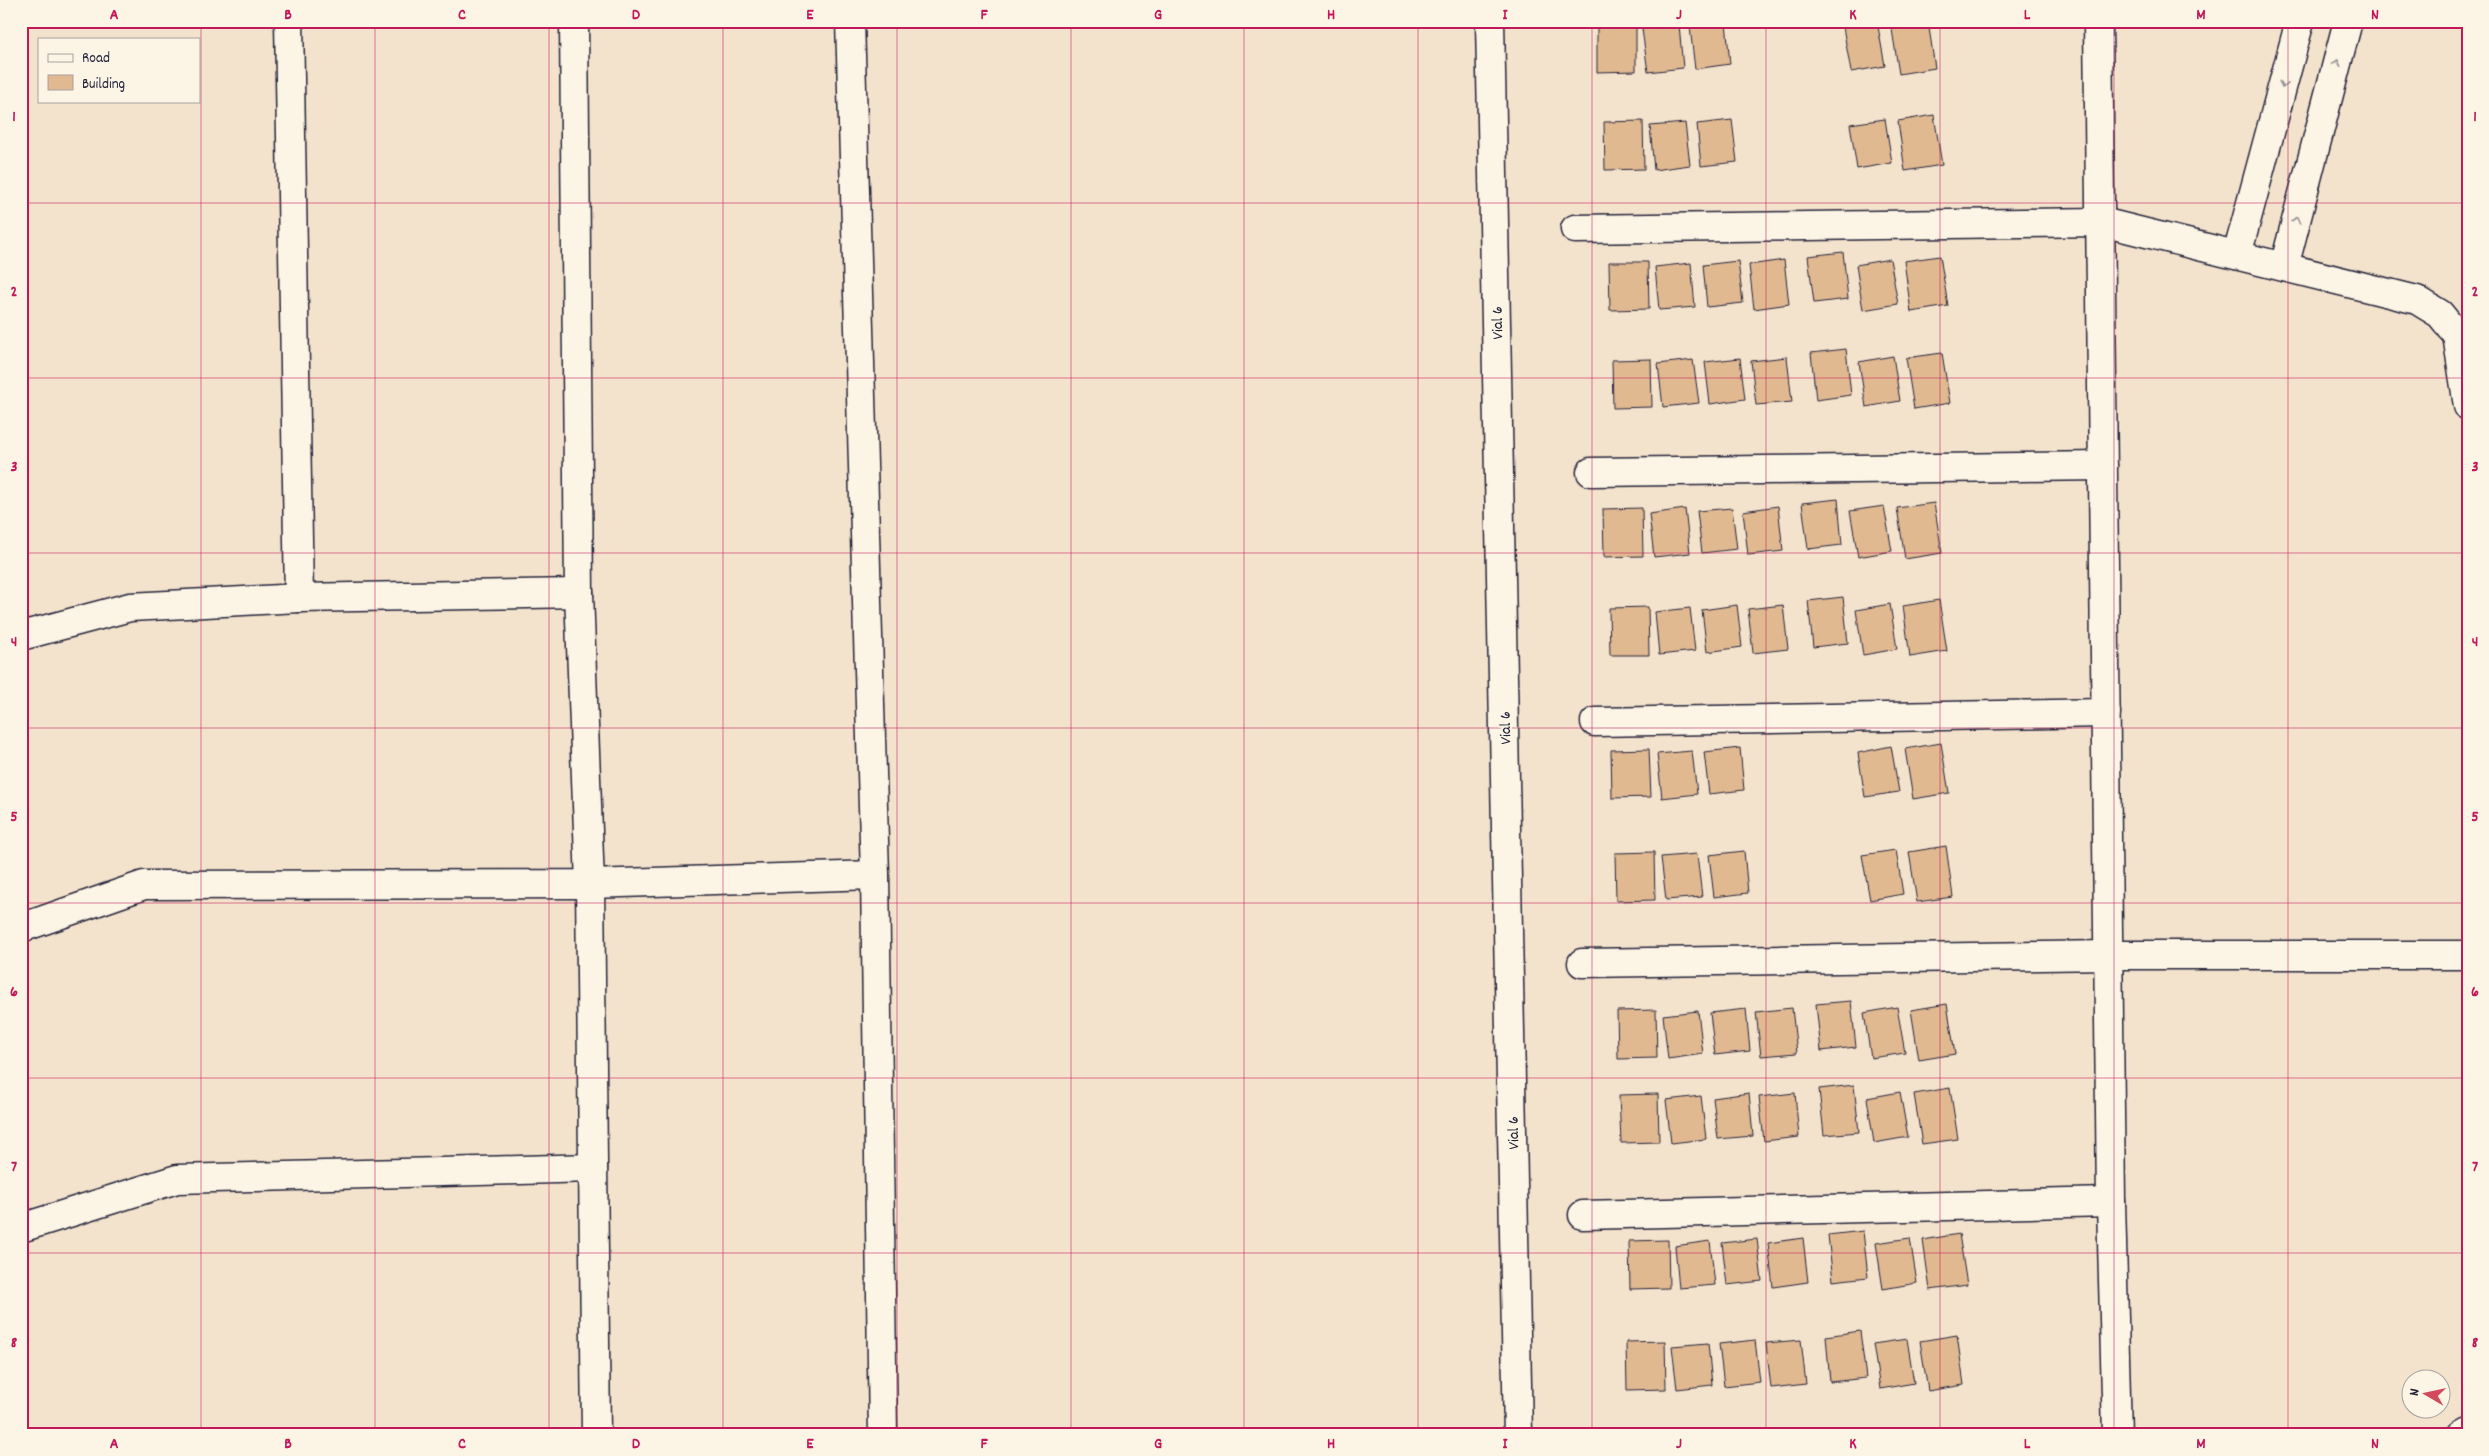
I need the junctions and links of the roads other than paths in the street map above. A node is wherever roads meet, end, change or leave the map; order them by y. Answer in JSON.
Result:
{"nodes":[{"id":1,"x":289,"y":21,"type":"edge"},
{"id":2,"x":574,"y":21,"type":"edge"},
{"id":3,"x":850,"y":21,"type":"edge"},
{"id":4,"x":1490,"y":21,"type":"edge"},
{"id":5,"x":2098,"y":21,"type":"edge"},
{"id":6,"x":2300,"y":21,"type":"edge"},
{"id":7,"x":2348,"y":21,"type":"edge"},
{"id":8,"x":2102,"y":222,"type":"junction"},
{"id":9,"x":1575,"y":229,"type":"dead end"},
{"id":10,"x":2237,"y":255,"type":"junction"},
{"id":11,"x":2284,"y":267,"type":"junction"},
{"id":12,"x":2468,"y":406,"type":"edge"},
{"id":13,"x":2104,"y":466,"type":"junction"},
{"id":14,"x":1591,"y":472,"type":"dead end"},
{"id":15,"x":579,"y":593,"type":"junction"},
{"id":16,"x":299,"y":598,"type":"junction"},
{"id":17,"x":21,"y":636,"type":"edge"},
{"id":18,"x":2106,"y":713,"type":"junction"},
{"id":19,"x":1595,"y":722,"type":"dead end"},
{"id":20,"x":875,"y":875,"type":"junction"},
{"id":21,"x":590,"y":884,"type":"junction"},
{"id":22,"x":21,"y":928,"type":"edge"},
{"id":23,"x":2108,"y":955,"type":"junction"},
{"id":24,"x":2468,"y":955,"type":"edge"},
{"id":25,"x":1582,"y":963,"type":"dead end"},
{"id":26,"x":594,"y":1168,"type":"junction"},
{"id":27,"x":2111,"y":1202,"type":"junction"},
{"id":28,"x":1583,"y":1216,"type":"dead end"},
{"id":29,"x":21,"y":1228,"type":"edge"},
{"id":30,"x":2468,"y":1431,"type":"edge"},
{"id":31,"x":596,"y":1435,"type":"edge"},
{"id":32,"x":883,"y":1435,"type":"edge"},
{"id":33,"x":1518,"y":1435,"type":"edge"},
{"id":34,"x":2117,"y":1435,"type":"edge"},
{"id":35,"x":2461,"y":1435,"type":"edge"}],
"edges":[{"from":1,"to":16,"type":"street"},
{"from":2,"to":15,"type":"street"},
{"from":3,"to":20,"type":"street"},
{"from":4,"to":33,"type":"street","name":"Vial 6"},
{"from":5,"to":8,"type":"street"},
{"from":6,"to":10,"type":"street","one_way":true},
{"from":11,"to":7,"type":"street","one_way":true},
{"from":8,"to":9,"type":"street"},
{"from":8,"to":10,"type":"street"},
{"from":8,"to":13,"type":"street"},
{"from":10,"to":11,"type":"street"},
{"from":11,"to":12,"type":"street"},
{"from":13,"to":14,"type":"street"},
{"from":13,"to":18,"type":"street"},
{"from":15,"to":16,"type":"street"},
{"from":15,"to":21,"type":"street"},
{"from":16,"to":17,"type":"street"},
{"from":18,"to":19,"type":"street"},
{"from":18,"to":23,"type":"street"},
{"from":20,"to":21,"type":"street"},
{"from":20,"to":32,"type":"street"},
{"from":21,"to":22,"type":"street"},
{"from":21,"to":26,"type":"street"},
{"from":23,"to":24,"type":"street"},
{"from":23,"to":25,"type":"street"},
{"from":23,"to":27,"type":"street"},
{"from":26,"to":29,"type":"street"},
{"from":26,"to":31,"type":"street"},
{"from":27,"to":28,"type":"street"},
{"from":27,"to":34,"type":"street"},
{"from":30,"to":35,"type":"street"}]}
